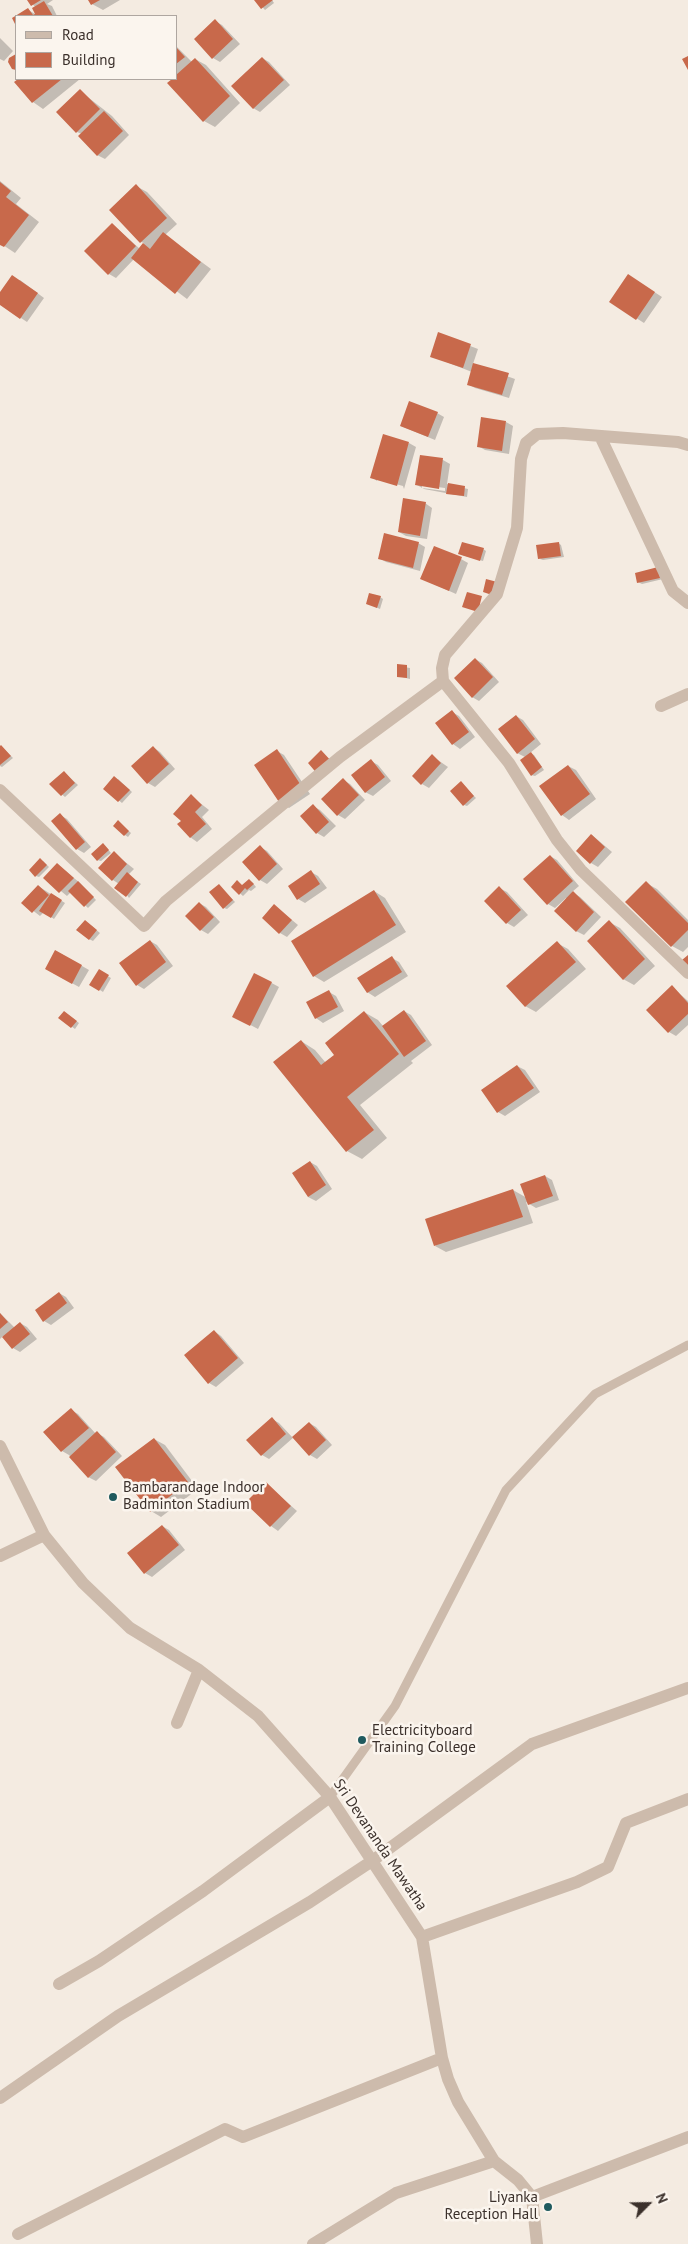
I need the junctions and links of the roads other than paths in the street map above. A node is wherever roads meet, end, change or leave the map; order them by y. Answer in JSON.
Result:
{"nodes":[{"id":1,"x":600,"y":436,"type":"junction"},
{"id":2,"x":688,"y":445,"type":"edge"},
{"id":3,"x":688,"y":602,"type":"edge"},
{"id":4,"x":444,"y":681,"type":"junction"},
{"id":5,"x":688,"y":694,"type":"edge"},
{"id":6,"x":661,"y":706,"type":"dead end"},
{"id":7,"x":0,"y":790,"type":"edge"},
{"id":8,"x":688,"y":973,"type":"edge"},
{"id":9,"x":688,"y":1345,"type":"edge"},
{"id":10,"x":0,"y":1446,"type":"edge"},
{"id":11,"x":44,"y":1535,"type":"junction"},
{"id":12,"x":0,"y":1556,"type":"edge"},
{"id":13,"x":199,"y":1670,"type":"junction"},
{"id":14,"x":688,"y":1688,"type":"edge"},
{"id":15,"x":177,"y":1723,"type":"dead end"},
{"id":16,"x":330,"y":1797,"type":"junction"},
{"id":17,"x":688,"y":1800,"type":"edge"},
{"id":18,"x":372,"y":1861,"type":"junction"},
{"id":19,"x":422,"y":1936,"type":"junction"},
{"id":20,"x":59,"y":1984,"type":"dead end"},
{"id":21,"x":442,"y":2058,"type":"junction"},
{"id":22,"x":0,"y":2098,"type":"edge"},
{"id":23,"x":688,"y":2137,"type":"edge"},
{"id":24,"x":494,"y":2161,"type":"junction"},
{"id":25,"x":532,"y":2197,"type":"junction"},
{"id":26,"x":18,"y":2234,"type":"dead end"},
{"id":27,"x":313,"y":2244,"type":"edge"},
{"id":28,"x":537,"y":2244,"type":"edge"}],
"edges":[{"from":1,"to":2,"type":"street"},
{"from":1,"to":3,"type":"street"},
{"from":1,"to":4,"type":"street"},
{"from":4,"to":7,"type":"street"},
{"from":4,"to":8,"type":"street"},
{"from":5,"to":6,"type":"street"},
{"from":9,"to":16,"type":"lane"},
{"from":10,"to":11,"type":"street","name":"Sri Devananda Mawatha"},
{"from":11,"to":12,"type":"street"},
{"from":11,"to":13,"type":"street","name":"Sri Devananda Mawatha"},
{"from":13,"to":15,"type":"street"},
{"from":13,"to":16,"type":"street","name":"Sri Devananda Mawatha"},
{"from":14,"to":18,"type":"street"},
{"from":16,"to":18,"type":"street","name":"Sri Devananda Mawatha"},
{"from":16,"to":20,"type":"street"},
{"from":17,"to":19,"type":"street"},
{"from":18,"to":19,"type":"street","name":"Sri Devananda Mawatha"},
{"from":18,"to":22,"type":"street"},
{"from":19,"to":21,"type":"street","name":"Sri Devananda Mawatha"},
{"from":21,"to":24,"type":"street","name":"Sri Devananda Mawatha"},
{"from":21,"to":26,"type":"street"},
{"from":23,"to":25,"type":"street"},
{"from":24,"to":25,"type":"street","name":"Sri Devananda Mawatha"},
{"from":24,"to":27,"type":"street"},
{"from":25,"to":28,"type":"street"}]}
